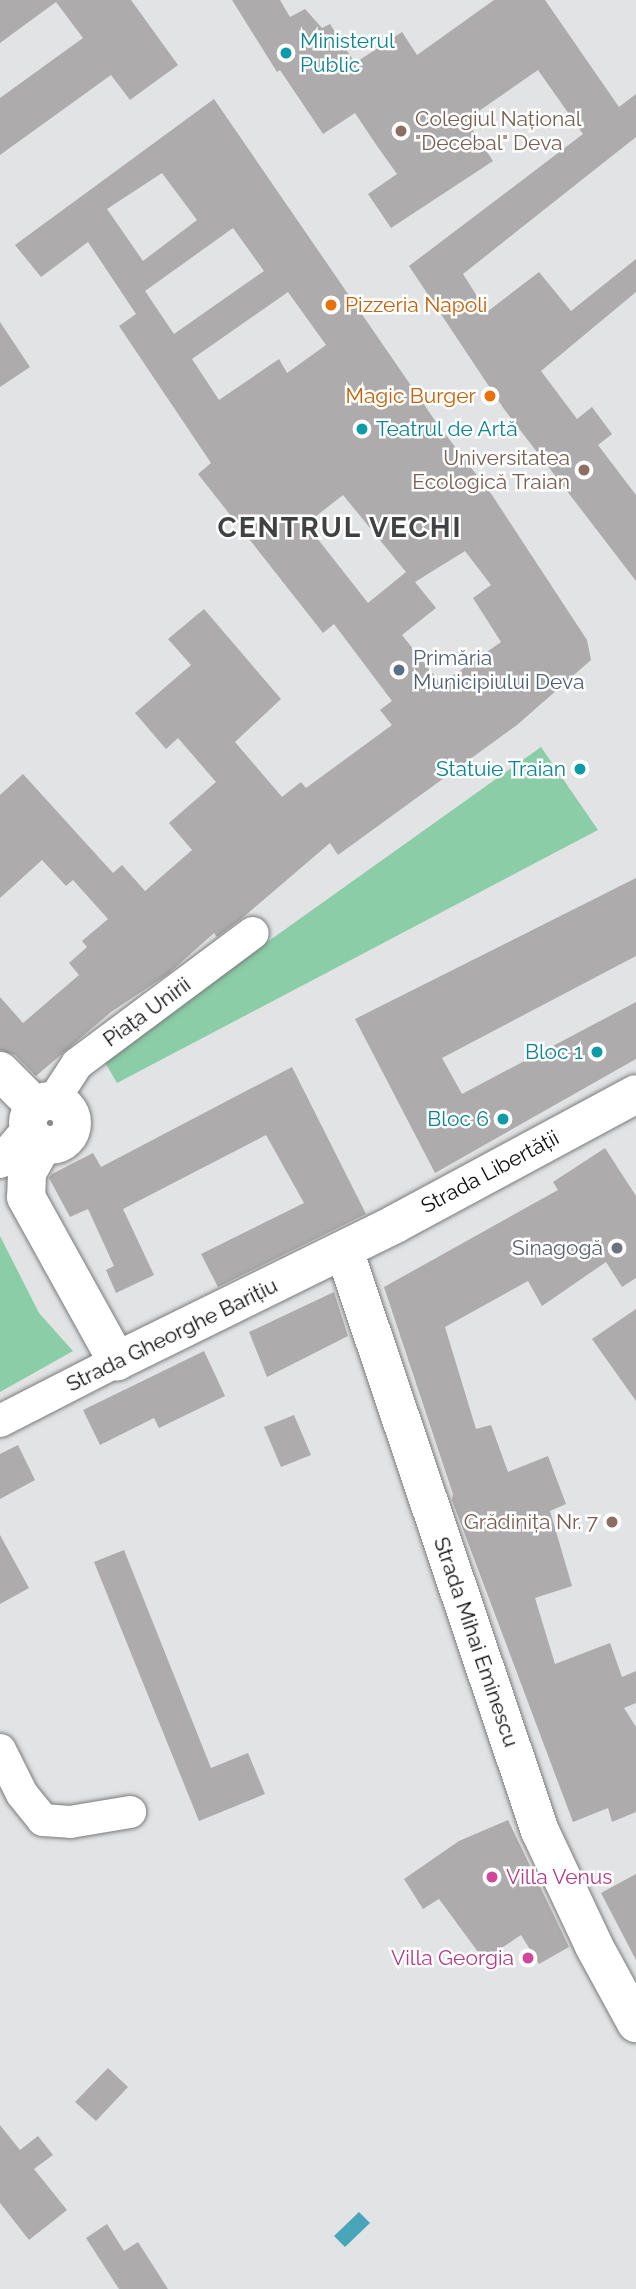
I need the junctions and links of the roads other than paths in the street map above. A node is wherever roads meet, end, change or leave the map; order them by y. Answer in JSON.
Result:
{"nodes":[{"id":1,"x":253,"y":933,"type":"dead end"},
{"id":2,"x":0,"y":1071,"type":"edge"},
{"id":3,"x":636,"y":1094,"type":"edge"},
{"id":4,"x":40,"y":1120,"type":"junction"},
{"id":5,"x":0,"y":1163,"type":"edge"},
{"id":6,"x":344,"y":1250,"type":"junction"},
{"id":7,"x":117,"y":1361,"type":"junction"},
{"id":8,"x":0,"y":1421,"type":"edge"},
{"id":9,"x":0,"y":1750,"type":"edge"},
{"id":10,"x":130,"y":1812,"type":"dead end"},
{"id":11,"x":636,"y":2022,"type":"edge"}],
"edges":[{"from":1,"to":4,"type":"street","name":"Piața Unirii"},
{"from":2,"to":4,"type":"street"},
{"from":3,"to":6,"type":"street","name":"Strada Libertății"},
{"from":4,"to":5,"type":"street"},
{"from":4,"to":7,"type":"street"},
{"from":6,"to":7,"type":"street","name":"Strada Gheorghe Barițiu"},
{"from":6,"to":11,"type":"street","name":"Strada Mihai Eminescu"},
{"from":7,"to":8,"type":"street","name":"Strada Gheorghe Barițiu"},
{"from":9,"to":10,"type":"street"}]}
